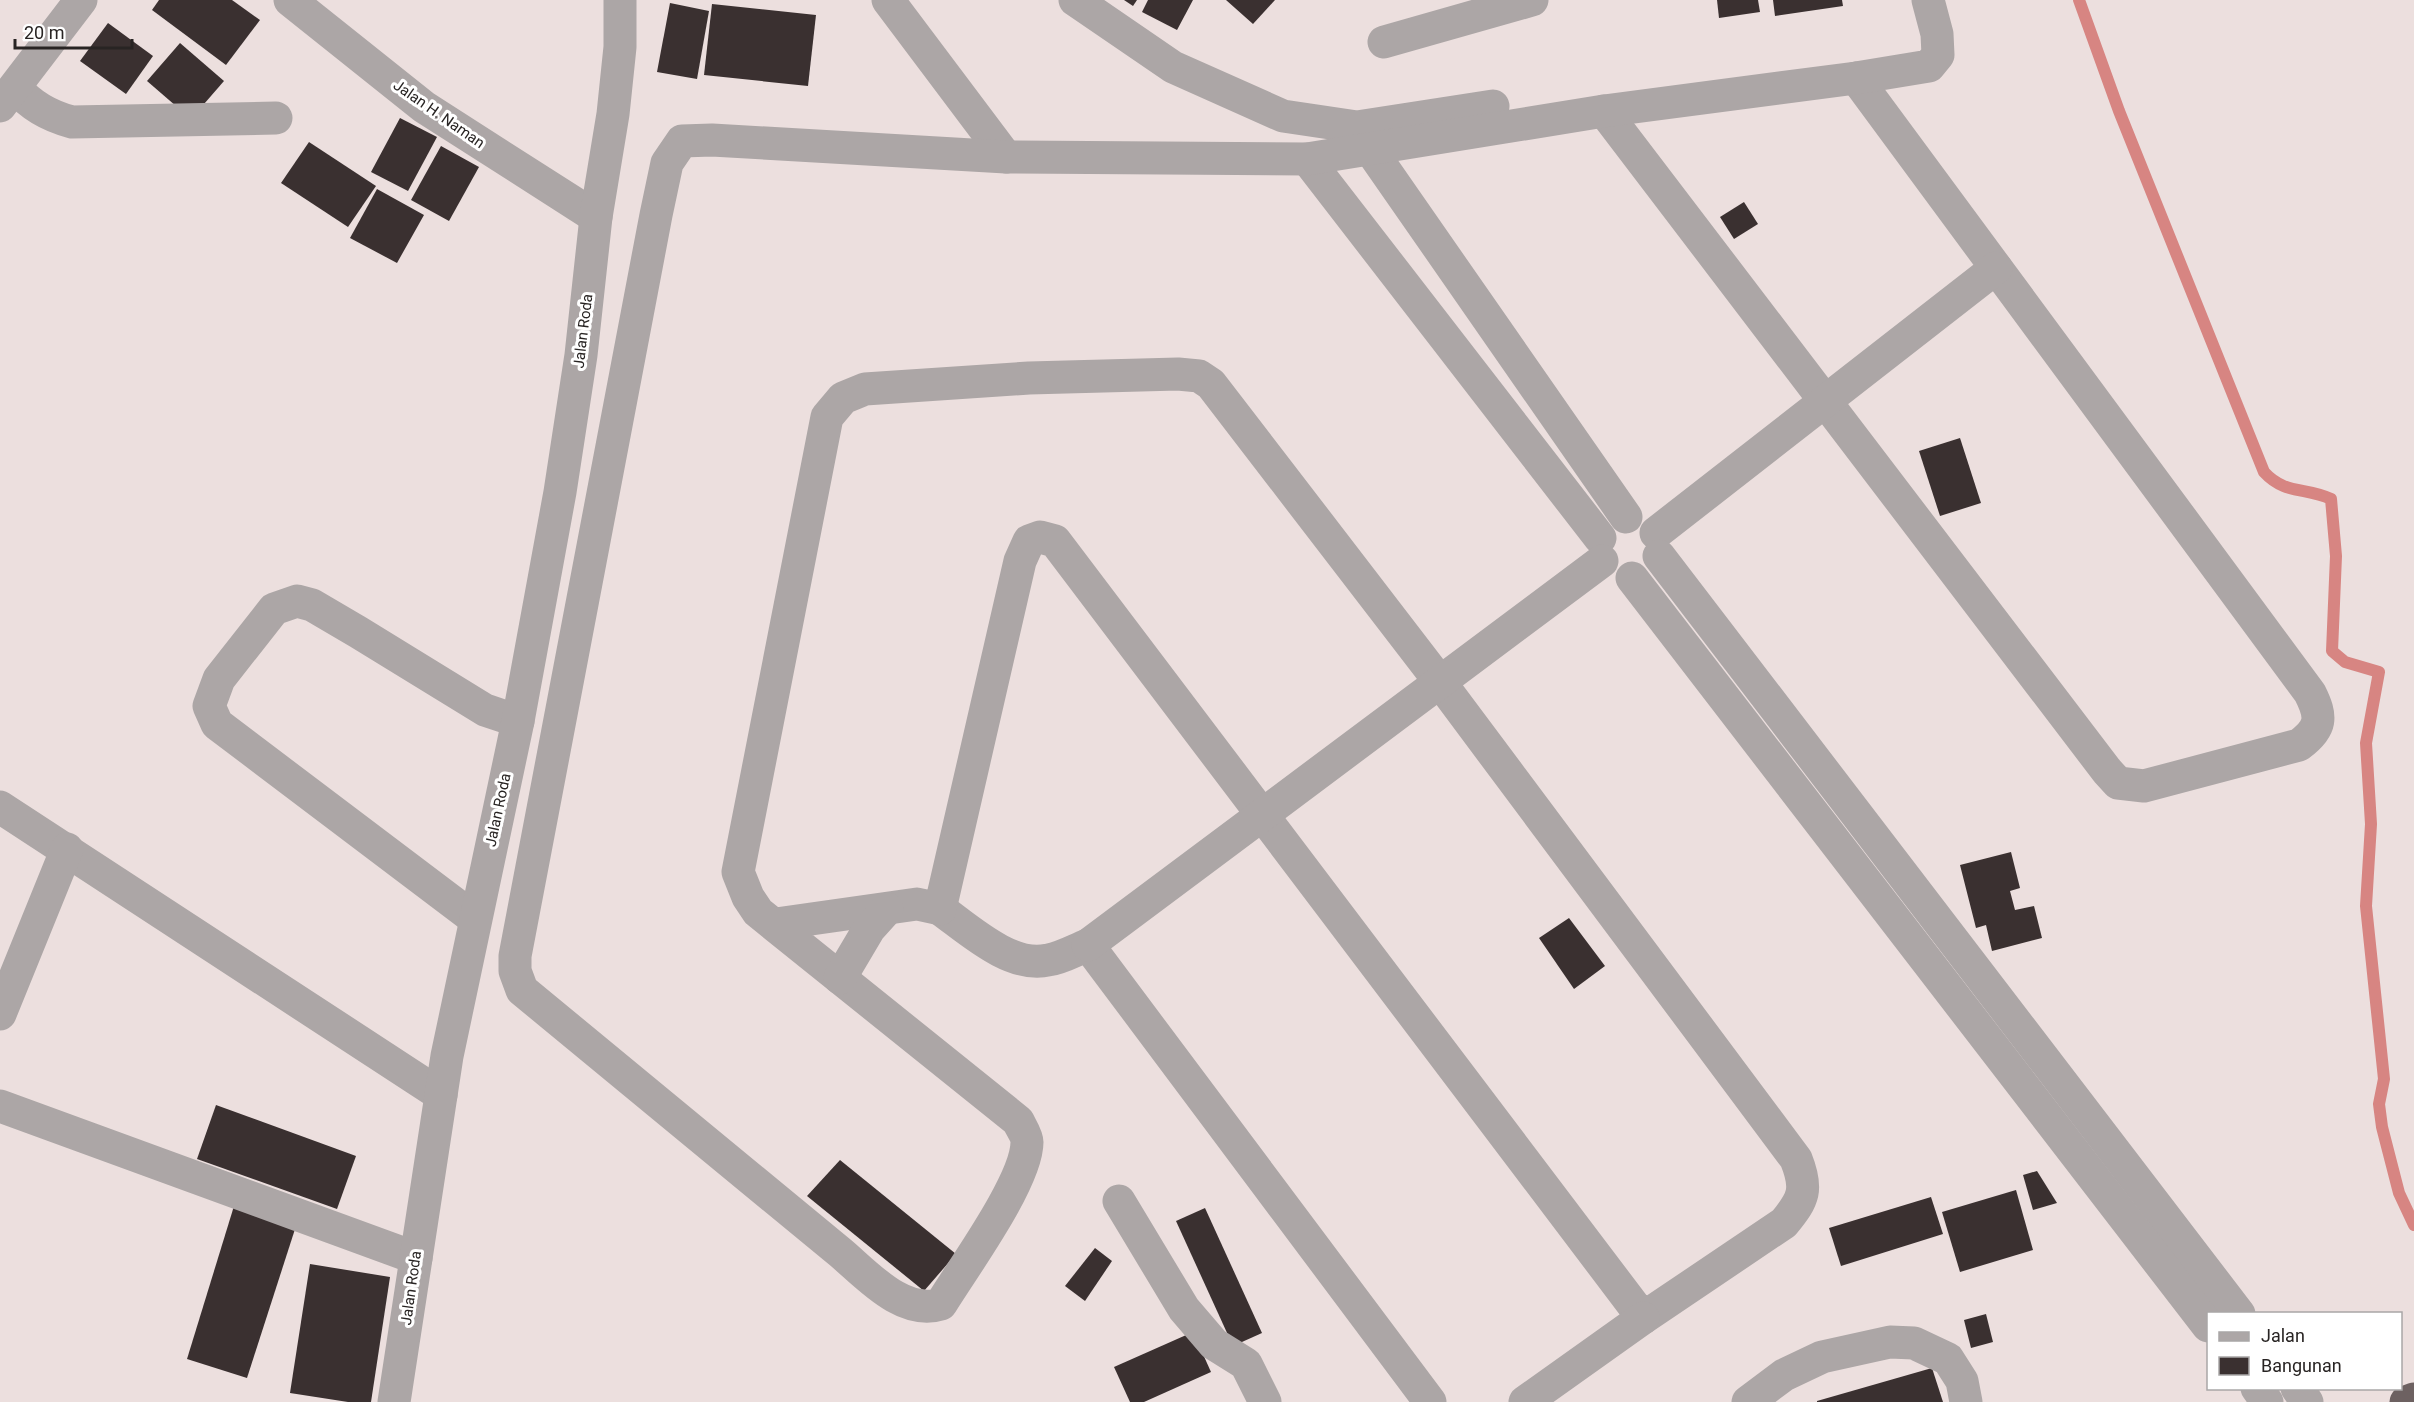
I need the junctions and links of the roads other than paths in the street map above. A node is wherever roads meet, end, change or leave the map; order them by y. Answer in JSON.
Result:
{"nodes":[{"id":1,"x":81,"y":0,"type":"edge"},
{"id":2,"x":291,"y":0,"type":"edge"},
{"id":3,"x":620,"y":0,"type":"edge"},
{"id":4,"x":888,"y":0,"type":"edge"},
{"id":5,"x":1075,"y":0,"type":"edge"},
{"id":6,"x":1532,"y":0,"type":"edge"},
{"id":7,"x":1928,"y":0,"type":"edge"},
{"id":8,"x":1470,"y":7,"type":"edge"},
{"id":9,"x":1384,"y":42,"type":"dead end"},
{"id":10,"x":1898,"y":52,"type":"dead end"},
{"id":11,"x":1856,"y":78,"type":"junction"},
{"id":12,"x":8,"y":97,"type":"edge"},
{"id":13,"x":1604,"y":111,"type":"junction"},
{"id":14,"x":276,"y":118,"type":"dead end"},
{"id":15,"x":1370,"y":148,"type":"junction"},
{"id":16,"x":1006,"y":158,"type":"junction"},
{"id":17,"x":1307,"y":159,"type":"junction"},
{"id":18,"x":596,"y":217,"type":"junction"},
{"id":19,"x":1996,"y":268,"type":"junction"},
{"id":20,"x":1826,"y":402,"type":"junction"},
{"id":21,"x":1626,"y":517,"type":"junction"},
{"id":22,"x":1658,"y":545,"type":"junction"},
{"id":23,"x":1601,"y":550,"type":"junction"},
{"id":24,"x":1632,"y":578,"type":"junction"},
{"id":25,"x":1440,"y":682,"type":"junction"},
{"id":26,"x":508,"y":718,"type":"junction"},
{"id":27,"x":0,"y":807,"type":"edge"},
{"id":28,"x":1261,"y":817,"type":"junction"},
{"id":29,"x":67,"y":849,"type":"junction"},
{"id":30,"x":887,"y":909,"type":"junction"},
{"id":31,"x":940,"y":909,"type":"junction"},
{"id":32,"x":475,"y":920,"type":"junction"},
{"id":33,"x":776,"y":924,"type":"junction"},
{"id":34,"x":1088,"y":945,"type":"junction"},
{"id":35,"x":840,"y":978,"type":"junction"},
{"id":36,"x":0,"y":1014,"type":"edge"},
{"id":37,"x":441,"y":1095,"type":"junction"},
{"id":38,"x":0,"y":1106,"type":"edge"},
{"id":39,"x":1119,"y":1201,"type":"dead end"},
{"id":40,"x":416,"y":1258,"type":"junction"},
{"id":41,"x":2237,"y":1312,"type":"edge"},
{"id":42,"x":1643,"y":1318,"type":"junction"},
{"id":43,"x":2207,"y":1325,"type":"edge"},
{"id":44,"x":2258,"y":1390,"type":"edge"},
{"id":45,"x":2298,"y":1390,"type":"edge"},
{"id":46,"x":2414,"y":1399,"type":"edge"},
{"id":47,"x":394,"y":1402,"type":"edge"},
{"id":48,"x":1265,"y":1402,"type":"edge"},
{"id":49,"x":1430,"y":1402,"type":"edge"},
{"id":50,"x":1525,"y":1402,"type":"edge"},
{"id":51,"x":1748,"y":1402,"type":"edge"},
{"id":52,"x":1966,"y":1402,"type":"edge"},
{"id":53,"x":2267,"y":1402,"type":"edge"},
{"id":54,"x":2307,"y":1402,"type":"edge"},
{"id":55,"x":2406,"y":1402,"type":"edge"}],
"edges":[{"from":1,"to":12,"type":"street"},
{"from":2,"to":18,"type":"street","name":"Jalan H. Naman"},
{"from":3,"to":18,"type":"street","name":"Jalan Roda"},
{"from":4,"to":16,"type":"street"},
{"from":5,"to":10,"type":"street"},
{"from":6,"to":8,"type":"street"},
{"from":7,"to":11,"type":"street"},
{"from":8,"to":9,"type":"street"},
{"from":11,"to":13,"type":"street"},
{"from":11,"to":19,"type":"street"},
{"from":12,"to":14,"type":"street"},
{"from":13,"to":15,"type":"street"},
{"from":13,"to":20,"type":"street"},
{"from":15,"to":17,"type":"street"},
{"from":15,"to":21,"type":"street"},
{"from":16,"to":17,"type":"street"},
{"from":16,"to":35,"type":"street"},
{"from":17,"to":23,"type":"street"},
{"from":18,"to":26,"type":"street","name":"Jalan Roda"},
{"from":19,"to":20,"type":"street"},
{"from":19,"to":20,"type":"street"},
{"from":20,"to":22,"type":"street"},
{"from":21,"to":22,"type":"street"},
{"from":21,"to":23,"type":"street"},
{"from":22,"to":24,"type":"street"},
{"from":22,"to":41,"type":"street"},
{"from":23,"to":24,"type":"street"},
{"from":23,"to":25,"type":"street"},
{"from":24,"to":43,"type":"street"},
{"from":25,"to":28,"type":"street"},
{"from":25,"to":33,"type":"street"},
{"from":25,"to":42,"type":"street"},
{"from":26,"to":32,"type":"street","name":"Jalan Roda"},
{"from":26,"to":32,"type":"street"},
{"from":27,"to":29,"type":"street"},
{"from":28,"to":31,"type":"street"},
{"from":28,"to":34,"type":"street"},
{"from":28,"to":42,"type":"street"},
{"from":29,"to":36,"type":"street"},
{"from":29,"to":37,"type":"street"},
{"from":30,"to":31,"type":"street"},
{"from":30,"to":33,"type":"street"},
{"from":30,"to":35,"type":"street"},
{"from":31,"to":34,"type":"street"},
{"from":32,"to":37,"type":"street","name":"Jalan Roda"},
{"from":33,"to":35,"type":"street"},
{"from":34,"to":49,"type":"street"},
{"from":37,"to":40,"type":"street","name":"Jalan Roda"},
{"from":38,"to":40,"type":"street"},
{"from":39,"to":48,"type":"street"},
{"from":40,"to":47,"type":"street","name":"Jalan Roda"},
{"from":42,"to":50,"type":"street"},
{"from":44,"to":53,"type":"street"},
{"from":45,"to":54,"type":"street"},
{"from":46,"to":55,"type":"highway"},
{"from":51,"to":52,"type":"street"}]}
